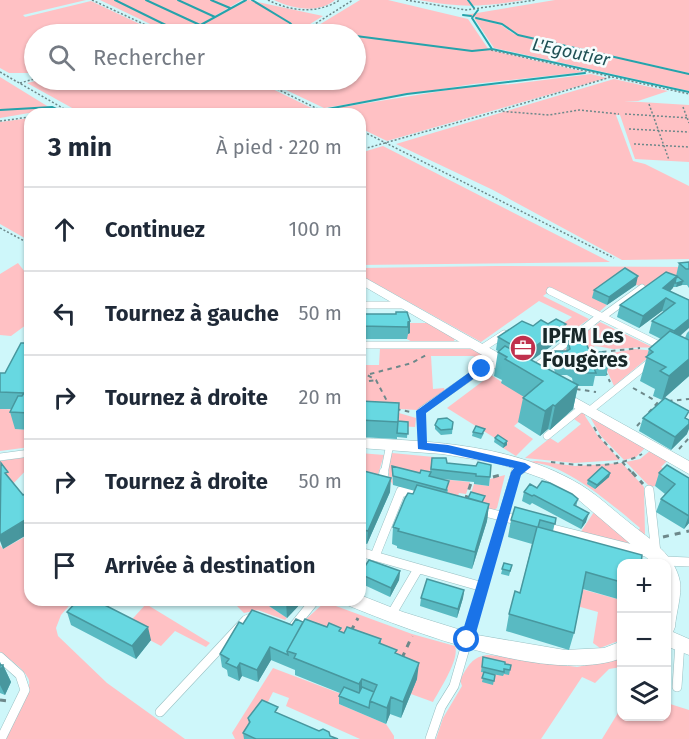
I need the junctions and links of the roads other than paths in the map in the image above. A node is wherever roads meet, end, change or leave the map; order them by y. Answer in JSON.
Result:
{"nodes":[{"id":1,"x":366,"y":283,"type":"edge"},
{"id":2,"x":642,"y":288,"type":"edge"},
{"id":3,"x":550,"y":291,"type":"dead end"},
{"id":4,"x":366,"y":304,"type":"edge"},
{"id":5,"x":403,"y":305,"type":"junction"},
{"id":6,"x":601,"y":316,"type":"junction"},
{"id":7,"x":511,"y":329,"type":"edge"},
{"id":8,"x":366,"y":345,"type":"edge"},
{"id":9,"x":477,"y":347,"type":"junction"},
{"id":10,"x":510,"y":366,"type":"junction"},
{"id":11,"x":535,"y":380,"type":"junction"},
{"id":12,"x":585,"y":409,"type":"junction"},
{"id":13,"x":547,"y":436,"type":"dead end"},
{"id":14,"x":366,"y":443,"type":"edge"},
{"id":15,"x":390,"y":444,"type":"junction"},
{"id":16,"x":422,"y":447,"type":"junction"},
{"id":17,"x":24,"y":454,"type":"edge"},
{"id":18,"x":0,"y":457,"type":"edge"},
{"id":19,"x":525,"y":467,"type":"junction"},
{"id":20,"x":689,"y":468,"type":"edge"},
{"id":21,"x":382,"y":483,"type":"edge"},
{"id":22,"x":649,"y":490,"type":"road end"},
{"id":23,"x":432,"y":499,"type":"edge"},
{"id":24,"x":463,"y":507,"type":"edge"},
{"id":25,"x":503,"y":516,"type":"junction"},
{"id":26,"x":525,"y":522,"type":"edge"},
{"id":27,"x":536,"y":525,"type":"edge"},
{"id":28,"x":366,"y":554,"type":"edge"},
{"id":29,"x":375,"y":556,"type":"junction"},
{"id":30,"x":661,"y":558,"type":"edge"},
{"id":31,"x":689,"y":562,"type":"edge"},
{"id":32,"x":418,"y":569,"type":"junction"},
{"id":33,"x":483,"y":587,"type":"junction"},
{"id":34,"x":366,"y":605,"type":"edge"},
{"id":35,"x":310,"y":606,"type":"edge"},
{"id":36,"x":668,"y":613,"type":"edge"},
{"id":37,"x":390,"y":615,"type":"junction"},
{"id":38,"x":265,"y":620,"type":"edge"},
{"id":39,"x":285,"y":628,"type":"edge"},
{"id":40,"x":467,"y":640,"type":"junction"},
{"id":41,"x":679,"y":643,"type":"edge"},
{"id":42,"x":617,"y":651,"type":"edge"},
{"id":43,"x":0,"y":657,"type":"edge"},
{"id":44,"x":677,"y":687,"type":"dead end"},
{"id":45,"x":160,"y":712,"type":"dead end"},
{"id":46,"x":1,"y":739,"type":"edge"},
{"id":47,"x":430,"y":739,"type":"edge"}],
"edges":[{"from":1,"to":5,"type":"street"},
{"from":2,"to":6,"type":"lane"},
{"from":3,"to":6,"type":"lane"},
{"from":4,"to":5,"type":"lane"},
{"from":5,"to":9,"type":"street"},
{"from":6,"to":11,"type":"lane"},
{"from":6,"to":12,"type":"lane"},
{"from":7,"to":9,"type":"lane"},
{"from":8,"to":9,"type":"lane"},
{"from":9,"to":10,"type":"street"},
{"from":10,"to":11,"type":"street"},
{"from":10,"to":16,"type":"lane"},
{"from":11,"to":12,"type":"street"},
{"from":12,"to":13,"type":"lane"},
{"from":12,"to":20,"type":"street"},
{"from":14,"to":15,"type":"street"},
{"from":15,"to":16,"type":"street"},
{"from":15,"to":21,"type":"lane"},
{"from":16,"to":19,"type":"street"},
{"from":17,"to":18,"type":"lane"},
{"from":19,"to":25,"type":"lane"},
{"from":19,"to":30,"type":"street"},
{"from":22,"to":30,"type":"lane"},
{"from":23,"to":29,"type":"lane"},
{"from":24,"to":25,"type":"lane"},
{"from":25,"to":26,"type":"lane"},
{"from":25,"to":33,"type":"lane"},
{"from":27,"to":30,"type":"lane"},
{"from":28,"to":29,"type":"lane"},
{"from":29,"to":32,"type":"lane"},
{"from":30,"to":31,"type":"lane"},
{"from":30,"to":36,"type":"street"},
{"from":32,"to":33,"type":"lane"},
{"from":32,"to":37,"type":"lane"},
{"from":33,"to":40,"type":"lane"},
{"from":34,"to":37,"type":"street"},
{"from":35,"to":39,"type":"lane"},
{"from":37,"to":40,"type":"street"},
{"from":38,"to":45,"type":"lane"},
{"from":40,"to":42,"type":"street"},
{"from":40,"to":47,"type":"lane"},
{"from":41,"to":44,"type":"lane"},
{"from":43,"to":46,"type":"lane"}]}
